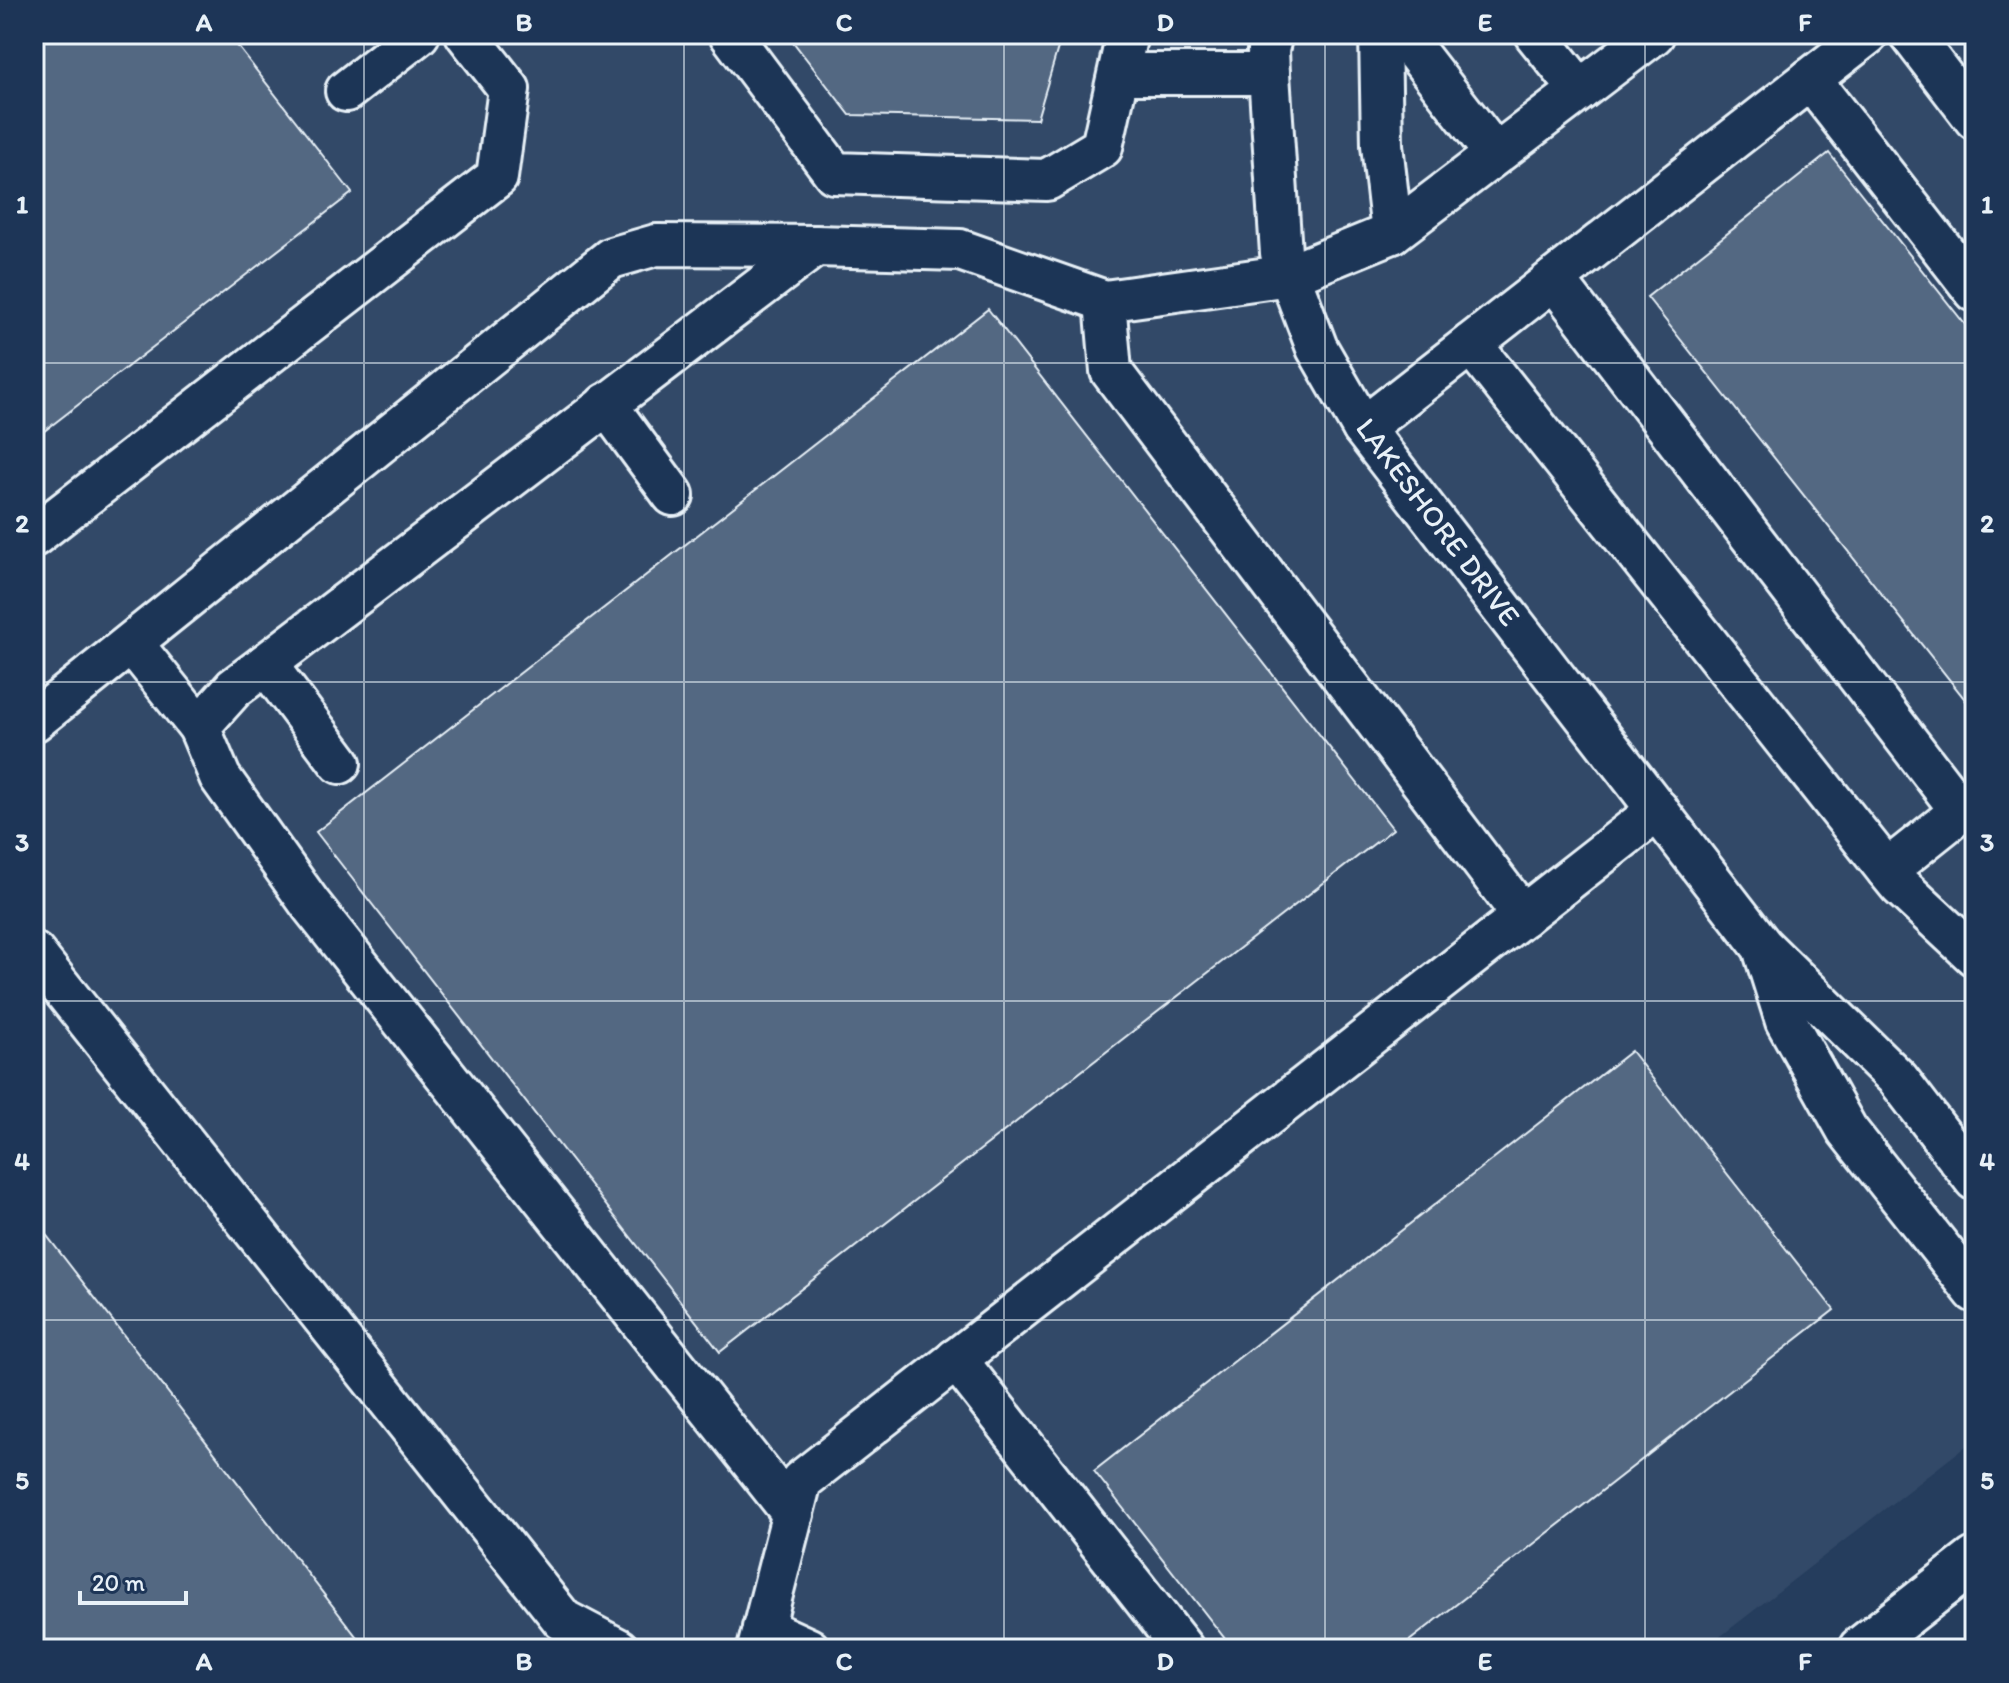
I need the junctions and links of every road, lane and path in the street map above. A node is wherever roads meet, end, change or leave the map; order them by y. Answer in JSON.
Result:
{"nodes":[{"id":1,"x":419,"y":34,"type":"edge"},
{"id":2,"x":466,"y":34,"type":"edge"},
{"id":3,"x":730,"y":34,"type":"edge"},
{"id":4,"x":1127,"y":34,"type":"edge"},
{"id":5,"x":1272,"y":34,"type":"edge"},
{"id":6,"x":1380,"y":34,"type":"edge"},
{"id":7,"x":1402,"y":34,"type":"edge"},
{"id":8,"x":1535,"y":34,"type":"edge"},
{"id":9,"x":1654,"y":34,"type":"edge"},
{"id":10,"x":1868,"y":34,"type":"edge"},
{"id":11,"x":1910,"y":34,"type":"edge"},
{"id":12,"x":1119,"y":74,"type":"junction"},
{"id":13,"x":1269,"y":74,"type":"junction"},
{"id":14,"x":1810,"y":79,"type":"junction"},
{"id":15,"x":1580,"y":90,"type":"junction"},
{"id":16,"x":346,"y":91,"type":"dead end"},
{"id":17,"x":1975,"y":119,"type":"edge"},
{"id":18,"x":1495,"y":154,"type":"junction"},
{"id":19,"x":1392,"y":233,"type":"junction"},
{"id":20,"x":815,"y":246,"type":"junction"},
{"id":21,"x":1289,"y":275,"type":"junction"},
{"id":22,"x":1554,"y":279,"type":"junction"},
{"id":23,"x":1975,"y":291,"type":"edge"},
{"id":24,"x":1105,"y":301,"type":"junction"},
{"id":25,"x":1471,"y":344,"type":"junction"},
{"id":26,"x":606,"y":404,"type":"junction"},
{"id":27,"x":1363,"y":428,"type":"junction"},
{"id":28,"x":673,"y":495,"type":"dead end"},
{"id":29,"x":34,"y":536,"type":"edge"},
{"id":30,"x":132,"y":643,"type":"junction"},
{"id":31,"x":266,"y":664,"type":"junction"},
{"id":32,"x":34,"y":721,"type":"edge"},
{"id":33,"x":199,"y":727,"type":"junction"},
{"id":34,"x":340,"y":763,"type":"dead end"},
{"id":35,"x":1658,"y":810,"type":"junction"},
{"id":36,"x":1887,"y":870,"type":"junction"},
{"id":37,"x":1523,"y":916,"type":"junction"},
{"id":38,"x":1762,"y":946,"type":"junction"},
{"id":39,"x":34,"y":953,"type":"edge"},
{"id":40,"x":1975,"y":956,"type":"edge"},
{"id":41,"x":1975,"y":1180,"type":"edge"},
{"id":42,"x":1975,"y":1292,"type":"edge"},
{"id":43,"x":956,"y":1359,"type":"junction"},
{"id":44,"x":793,"y":1514,"type":"junction"},
{"id":45,"x":1975,"y":1560,"type":"edge"},
{"id":46,"x":760,"y":1639,"type":"edge"},
{"id":47,"x":618,"y":1649,"type":"edge"},
{"id":48,"x":809,"y":1649,"type":"edge"},
{"id":49,"x":1183,"y":1649,"type":"edge"},
{"id":50,"x":1861,"y":1649,"type":"edge"}],
"edges":[{"from":1,"to":16,"type":"street"},
{"from":2,"to":29,"type":"street"},
{"from":3,"to":12,"type":"street"},
{"from":4,"to":12,"type":"street"},
{"from":5,"to":13,"type":"street","name":"LAKESHORE DRIVE"},
{"from":6,"to":19,"type":"street"},
{"from":7,"to":18,"type":"street"},
{"from":8,"to":15,"type":"street"},
{"from":9,"to":15,"type":"street"},
{"from":10,"to":14,"type":"street"},
{"from":11,"to":17,"type":"street"},
{"from":12,"to":13,"type":"street"},
{"from":13,"to":21,"type":"street","name":"LAKESHORE DRIVE"},
{"from":14,"to":22,"type":"street"},
{"from":14,"to":23,"type":"street"},
{"from":15,"to":18,"type":"street"},
{"from":18,"to":19,"type":"street"},
{"from":19,"to":21,"type":"street"},
{"from":20,"to":24,"type":"street"},
{"from":20,"to":26,"type":"street"},
{"from":20,"to":30,"type":"street"},
{"from":21,"to":24,"type":"street"},
{"from":21,"to":27,"type":"street","name":"LAKESHORE DRIVE"},
{"from":22,"to":25,"type":"street"},
{"from":22,"to":36,"type":"street"},
{"from":24,"to":37,"type":"street"},
{"from":25,"to":27,"type":"street"},
{"from":25,"to":36,"type":"street"},
{"from":26,"to":28,"type":"street"},
{"from":26,"to":31,"type":"street"},
{"from":27,"to":35,"type":"street","name":"LAKESHORE DRIVE"},
{"from":30,"to":32,"type":"street"},
{"from":30,"to":33,"type":"street"},
{"from":31,"to":33,"type":"street"},
{"from":31,"to":34,"type":"street"},
{"from":33,"to":44,"type":"street"},
{"from":35,"to":37,"type":"street"},
{"from":35,"to":38,"type":"street","name":"LAKESHORE DRIVE"},
{"from":36,"to":40,"type":"street"},
{"from":37,"to":43,"type":"street"},
{"from":38,"to":41,"type":"street","name":"LAKESHORE DRIVE"},
{"from":38,"to":42,"type":"street","name":"LAKESHORE DRIVE"},
{"from":39,"to":47,"type":"street"},
{"from":43,"to":44,"type":"street"},
{"from":43,"to":49,"type":"street"},
{"from":44,"to":46,"type":"street"},
{"from":45,"to":50,"type":"main road"},
{"from":46,"to":48,"type":"street"}]}
